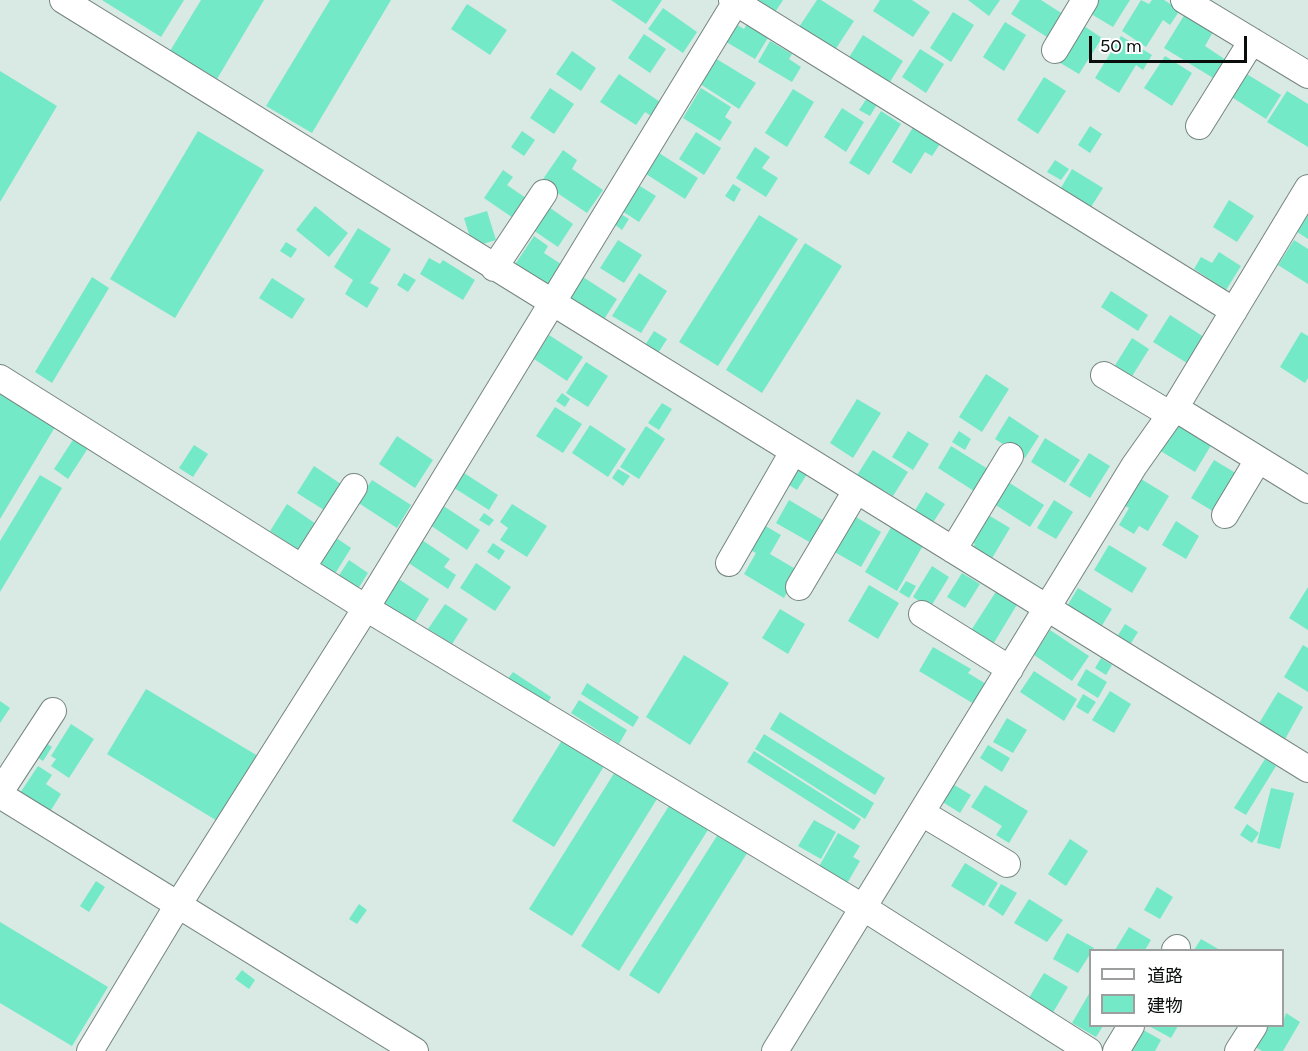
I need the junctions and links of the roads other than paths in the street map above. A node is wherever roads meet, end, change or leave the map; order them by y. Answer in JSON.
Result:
{"nodes":[{"id":1,"x":63,"y":0,"type":"edge"},
{"id":2,"x":1085,"y":0,"type":"edge"},
{"id":3,"x":1184,"y":0,"type":"edge"},
{"id":4,"x":735,"y":1,"type":"edge"},
{"id":5,"x":1252,"y":41,"type":"junction"},
{"id":6,"x":1054,"y":50,"type":"dead end"},
{"id":7,"x":1308,"y":75,"type":"edge"},
{"id":8,"x":1199,"y":126,"type":"dead end"},
{"id":9,"x":1308,"y":188,"type":"edge"},
{"id":10,"x":544,"y":193,"type":"dead end"},
{"id":11,"x":494,"y":268,"type":"junction"},
{"id":12,"x":552,"y":303,"type":"junction"},
{"id":13,"x":1234,"y":311,"type":"junction"},
{"id":14,"x":1104,"y":375,"type":"dead end"},
{"id":15,"x":0,"y":378,"type":"edge"},
{"id":16,"x":1173,"y":412,"type":"junction"},
{"id":17,"x":793,"y":452,"type":"junction"},
{"id":18,"x":1010,"y":456,"type":"dead end"},
{"id":19,"x":1258,"y":460,"type":"junction"},
{"id":20,"x":354,"y":487,"type":"dead end"},
{"id":21,"x":1308,"y":490,"type":"edge"},
{"id":22,"x":856,"y":491,"type":"junction"},
{"id":23,"x":1224,"y":515,"type":"dead end"},
{"id":24,"x":953,"y":550,"type":"junction"},
{"id":25,"x":729,"y":563,"type":"dead end"},
{"id":26,"x":302,"y":568,"type":"junction"},
{"id":27,"x":799,"y":587,"type":"dead end"},
{"id":28,"x":366,"y":608,"type":"junction"},
{"id":29,"x":1047,"y":608,"type":"junction"},
{"id":30,"x":922,"y":614,"type":"dead end"},
{"id":31,"x":1010,"y":669,"type":"junction"},
{"id":32,"x":53,"y":711,"type":"dead end"},
{"id":33,"x":1308,"y":769,"type":"edge"},
{"id":34,"x":0,"y":793,"type":"edge"},
{"id":35,"x":922,"y":813,"type":"junction"},
{"id":36,"x":1007,"y":864,"type":"dead end"},
{"id":37,"x":178,"y":905,"type":"junction"},
{"id":38,"x":864,"y":908,"type":"junction"},
{"id":39,"x":1130,"y":1027,"type":"edge"},
{"id":40,"x":1253,"y":1027,"type":"edge"},
{"id":41,"x":90,"y":1051,"type":"edge"},
{"id":42,"x":415,"y":1051,"type":"edge"},
{"id":43,"x":775,"y":1051,"type":"edge"},
{"id":44,"x":1089,"y":1051,"type":"edge"},
{"id":45,"x":1116,"y":1051,"type":"edge"},
{"id":46,"x":1238,"y":1051,"type":"edge"}],
"edges":[{"from":1,"to":11,"type":"street"},
{"from":2,"to":6,"type":"street"},
{"from":3,"to":5,"type":"street"},
{"from":4,"to":12,"type":"street"},
{"from":4,"to":13,"type":"street"},
{"from":5,"to":7,"type":"street"},
{"from":5,"to":8,"type":"street"},
{"from":9,"to":13,"type":"street"},
{"from":10,"to":11,"type":"street"},
{"from":11,"to":12,"type":"street"},
{"from":12,"to":17,"type":"street"},
{"from":12,"to":28,"type":"street"},
{"from":13,"to":16,"type":"street"},
{"from":14,"to":16,"type":"street"},
{"from":15,"to":26,"type":"street"},
{"from":16,"to":19,"type":"street"},
{"from":16,"to":29,"type":"street"},
{"from":17,"to":22,"type":"street"},
{"from":17,"to":25,"type":"street"},
{"from":18,"to":24,"type":"street"},
{"from":19,"to":21,"type":"street"},
{"from":19,"to":23,"type":"street"},
{"from":20,"to":26,"type":"street"},
{"from":22,"to":24,"type":"street"},
{"from":22,"to":27,"type":"street"},
{"from":24,"to":29,"type":"street"},
{"from":26,"to":28,"type":"street"},
{"from":28,"to":37,"type":"street"},
{"from":28,"to":38,"type":"street"},
{"from":29,"to":31,"type":"street"},
{"from":29,"to":33,"type":"street"},
{"from":30,"to":31,"type":"street"},
{"from":31,"to":35,"type":"street"},
{"from":32,"to":34,"type":"street"},
{"from":34,"to":37,"type":"street"},
{"from":35,"to":36,"type":"street"},
{"from":35,"to":38,"type":"street"},
{"from":37,"to":41,"type":"street"},
{"from":37,"to":42,"type":"street"},
{"from":38,"to":43,"type":"street"},
{"from":38,"to":44,"type":"street"},
{"from":39,"to":45,"type":"street"},
{"from":40,"to":46,"type":"street"}]}
